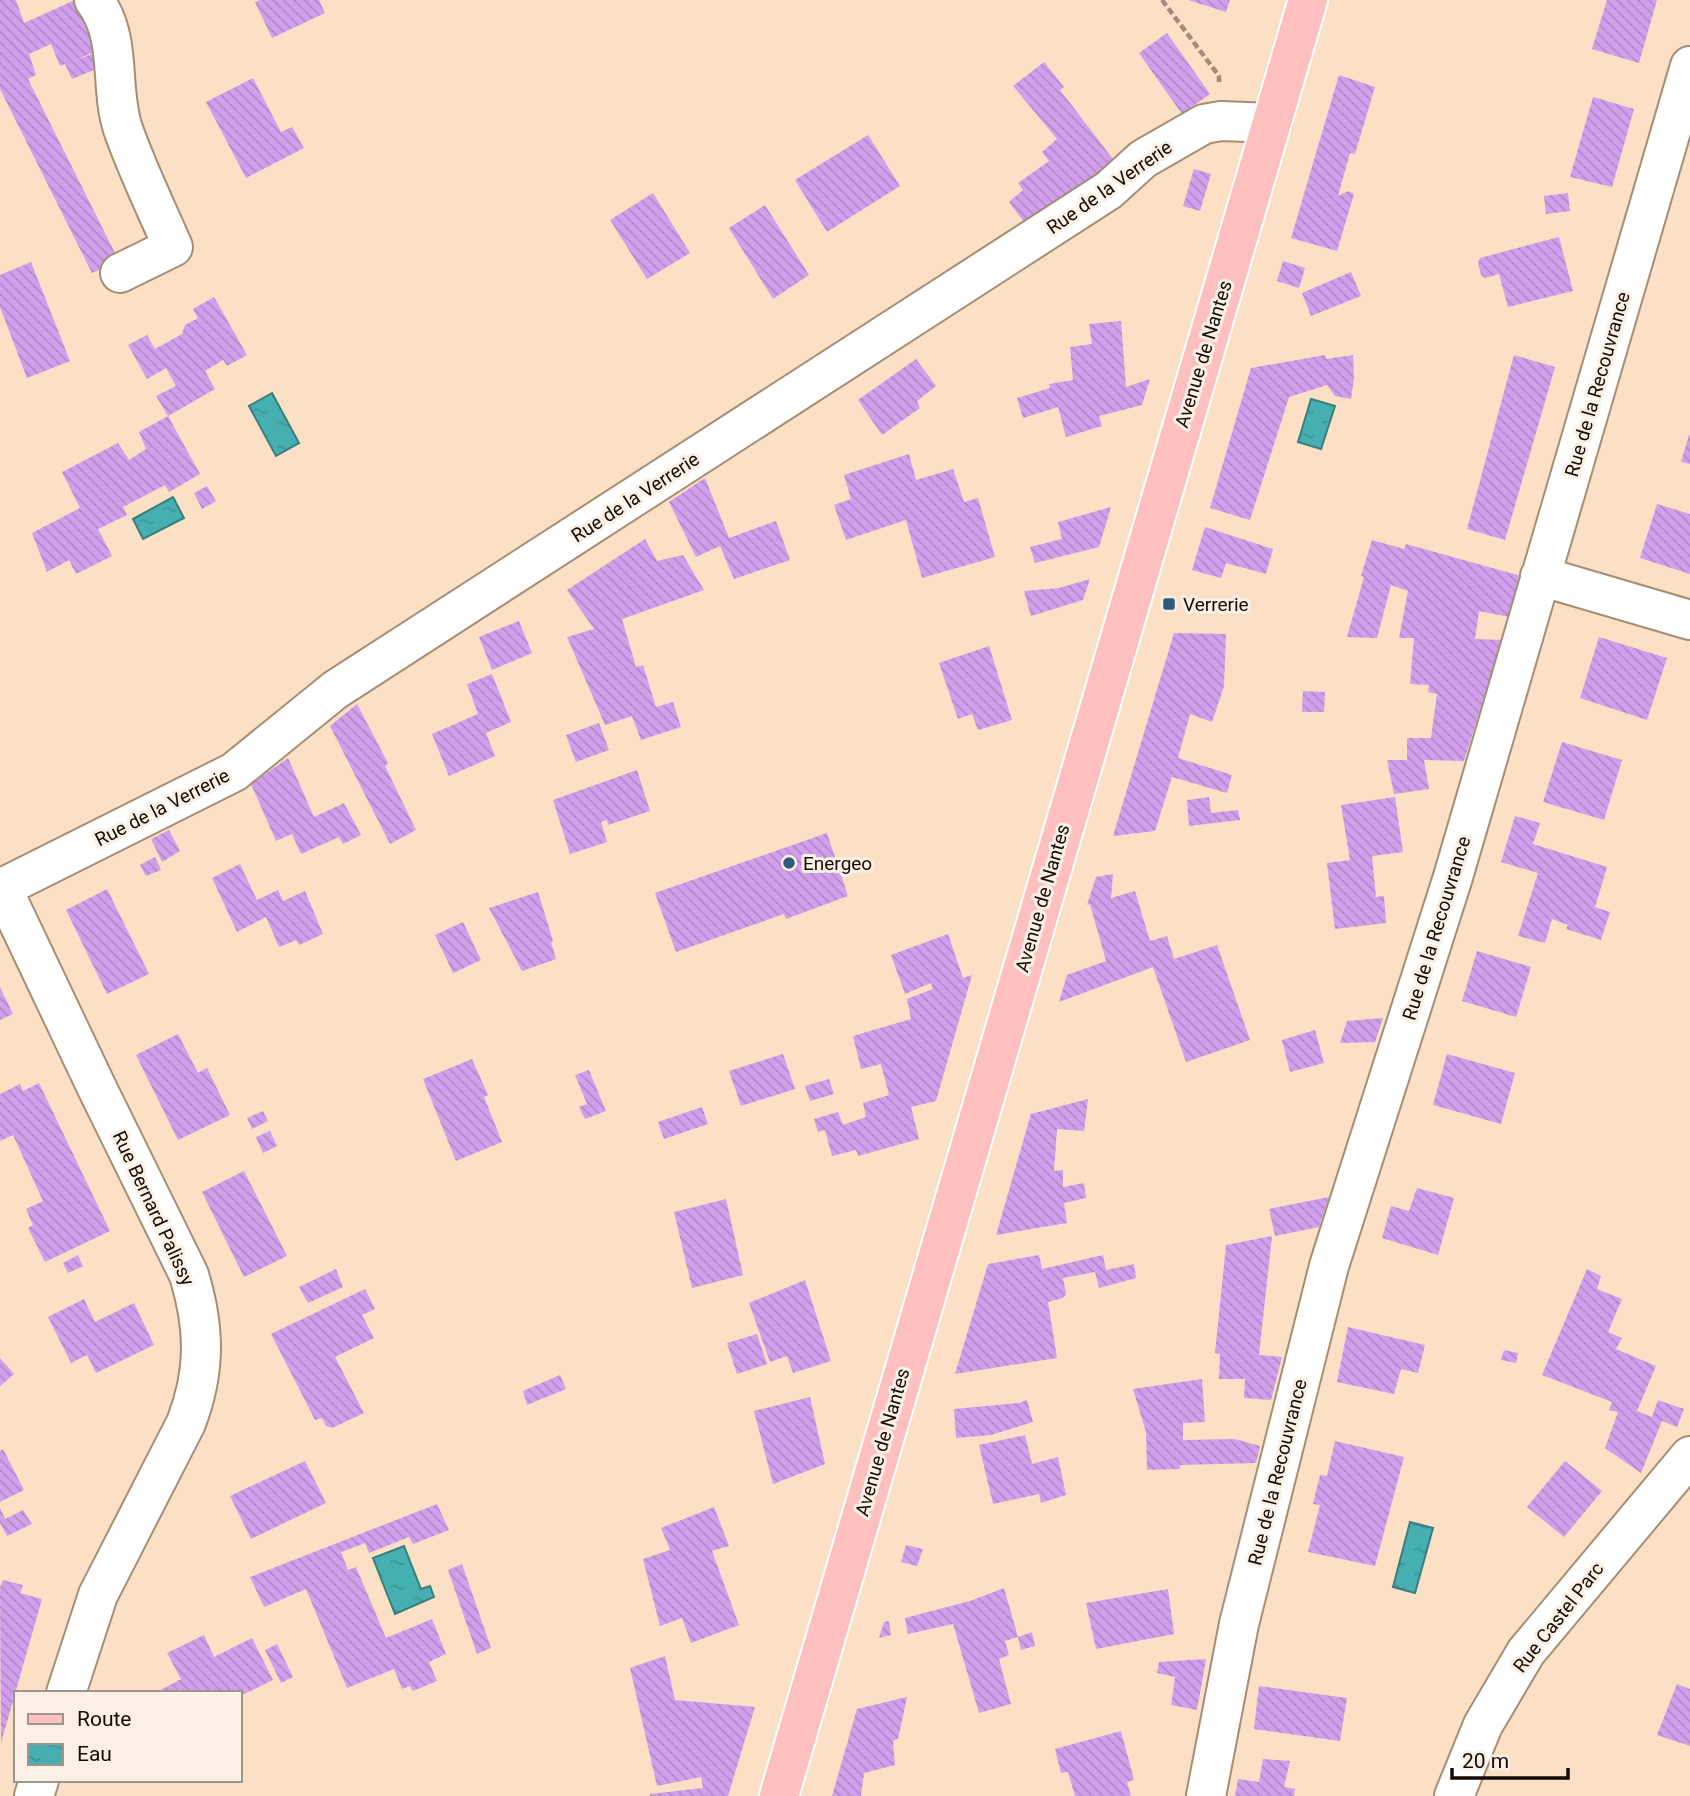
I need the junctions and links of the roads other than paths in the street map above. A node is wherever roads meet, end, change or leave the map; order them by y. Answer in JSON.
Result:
{"nodes":[{"id":1,"x":94,"y":0,"type":"edge"},
{"id":2,"x":1308,"y":0,"type":"edge"},
{"id":3,"x":1690,"y":66,"type":"edge"},
{"id":4,"x":1683,"y":118,"type":"edge"},
{"id":5,"x":1272,"y":123,"type":"junction"},
{"id":6,"x":120,"y":273,"type":"dead end"},
{"id":7,"x":1540,"y":576,"type":"junction"},
{"id":8,"x":1690,"y":620,"type":"edge"},
{"id":9,"x":1,"y":889,"type":"edge"},
{"id":10,"x":1690,"y":1456,"type":"edge"},
{"id":11,"x":67,"y":1691,"type":"edge"},
{"id":12,"x":779,"y":1796,"type":"edge"},
{"id":13,"x":1206,"y":1796,"type":"edge"},
{"id":14,"x":1454,"y":1796,"type":"edge"}],
"edges":[{"from":1,"to":6,"type":"street"},
{"from":2,"to":5,"type":"main road","name":"Avenue de Nantes"},
{"from":3,"to":4,"type":"street","name":"Rue de la Recouvrance"},
{"from":4,"to":7,"type":"street","name":"Rue de la Recouvrance"},
{"from":5,"to":9,"type":"street","name":"Rue de la Verrerie"},
{"from":5,"to":12,"type":"main road","name":"Avenue de Nantes"},
{"from":7,"to":8,"type":"street"},
{"from":7,"to":13,"type":"street","name":"Rue de la Recouvrance"},
{"from":9,"to":11,"type":"street","name":"Rue Bernard Palissy"},
{"from":10,"to":14,"type":"street","name":"Rue Castel Parc"}]}
